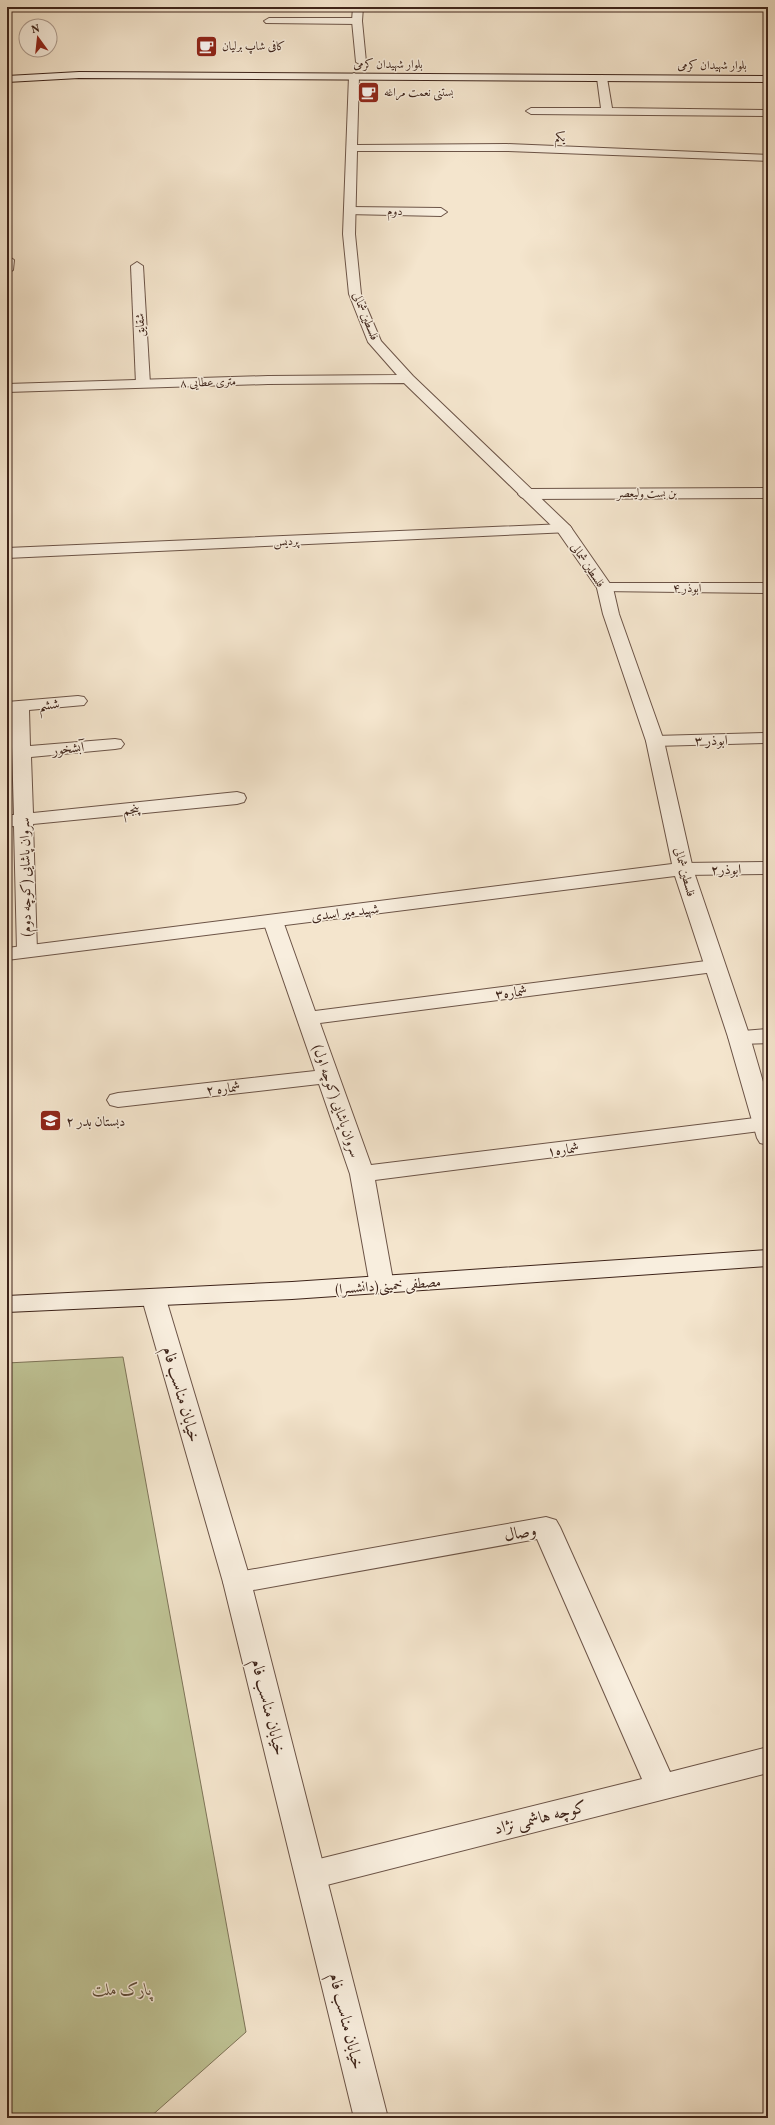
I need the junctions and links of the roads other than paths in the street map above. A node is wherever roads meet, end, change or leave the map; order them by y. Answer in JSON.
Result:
{"nodes":[{"id":1,"x":358,"y":7,"type":"edge"},
{"id":2,"x":357,"y":21,"type":"junction"},
{"id":3,"x":269,"y":22,"type":"dead end"},
{"id":4,"x":360,"y":65,"type":"junction"},
{"id":5,"x":67,"y":66,"type":"dead end"},
{"id":6,"x":78,"y":75,"type":"junction"},
{"id":7,"x":602,"y":78,"type":"junction"},
{"id":8,"x":7,"y":79,"type":"edge"},
{"id":9,"x":768,"y":79,"type":"edge"},
{"id":10,"x":531,"y":111,"type":"dead end"},
{"id":11,"x":607,"y":111,"type":"junction"},
{"id":12,"x":768,"y":113,"type":"edge"},
{"id":13,"x":351,"y":148,"type":"junction"},
{"id":14,"x":768,"y":158,"type":"edge"},
{"id":15,"x":350,"y":211,"type":"junction"},
{"id":16,"x":441,"y":212,"type":"dead end"},
{"id":17,"x":137,"y":266,"type":"dead end"},
{"id":18,"x":408,"y":379,"type":"junction"},
{"id":19,"x":143,"y":384,"type":"junction"},
{"id":20,"x":7,"y":388,"type":"edge"},
{"id":21,"x":768,"y":493,"type":"edge"},
{"id":22,"x":526,"y":494,"type":"junction"},
{"id":23,"x":564,"y":529,"type":"junction"},
{"id":24,"x":7,"y":553,"type":"edge"},
{"id":25,"x":605,"y":588,"type":"junction"},
{"id":26,"x":768,"y":588,"type":"edge"},
{"id":27,"x":78,"y":701,"type":"dead end"},
{"id":28,"x":14,"y":706,"type":"edge"},
{"id":29,"x":768,"y":738,"type":"edge"},
{"id":30,"x":654,"y":741,"type":"junction"},
{"id":31,"x":115,"y":744,"type":"dead end"},
{"id":32,"x":22,"y":752,"type":"junction"},
{"id":33,"x":237,"y":798,"type":"dead end"},
{"id":34,"x":16,"y":820,"type":"edge"},
{"id":35,"x":768,"y":868,"type":"edge"},
{"id":36,"x":683,"y":869,"type":"junction"},
{"id":37,"x":273,"y":921,"type":"junction"},
{"id":38,"x":27,"y":951,"type":"junction"},
{"id":39,"x":7,"y":954,"type":"edge"},
{"id":40,"x":714,"y":966,"type":"junction"},
{"id":41,"x":308,"y":1018,"type":"junction"},
{"id":42,"x":768,"y":1036,"type":"edge"},
{"id":43,"x":739,"y":1037,"type":"junction"},
{"id":44,"x":328,"y":1076,"type":"junction"},
{"id":45,"x":118,"y":1100,"type":"dead end"},
{"id":46,"x":766,"y":1131,"type":"edge"},
{"id":47,"x":362,"y":1174,"type":"junction"},
{"id":48,"x":768,"y":1258,"type":"edge"},
{"id":49,"x":382,"y":1286,"type":"junction"},
{"id":50,"x":154,"y":1299,"type":"junction"},
{"id":51,"x":7,"y":1304,"type":"edge"},
{"id":52,"x":237,"y":1582,"type":"junction"},
{"id":53,"x":768,"y":1760,"type":"edge"},
{"id":54,"x":661,"y":1787,"type":"junction"},
{"id":55,"x":311,"y":1875,"type":"junction"},
{"id":56,"x":370,"y":2118,"type":"edge"}],
"edges":[{"from":1,"to":2,"type":"street","name":"فلسطین شمالی"},
{"from":2,"to":3,"type":"street"},
{"from":2,"to":4,"type":"street","name":"فلسطین شمالی"},
{"from":4,"to":6,"type":"street","name":"بلوار شهیدان کرمی"},
{"from":4,"to":7,"type":"street","name":"بلوار شهیدان کرمی"},
{"from":4,"to":13,"type":"street","name":"فلسطین شمالی"},
{"from":5,"to":6,"type":"street"},
{"from":6,"to":8,"type":"street","name":"بلوار شهیدان کرمی"},
{"from":7,"to":9,"type":"street","name":"بلوار شهیدان کرمی"},
{"from":7,"to":11,"type":"street"},
{"from":10,"to":11,"type":"street"},
{"from":11,"to":12,"type":"street"},
{"from":13,"to":14,"type":"street","name":"یکم"},
{"from":13,"to":15,"type":"street","name":"فلسطین شمالی"},
{"from":15,"to":16,"type":"street","name":"دوم"},
{"from":15,"to":18,"type":"street","name":"فلسطین شمالی"},
{"from":17,"to":19,"type":"street","name":"شقایق"},
{"from":18,"to":19,"type":"street","name":"۸ متری عطایی"},
{"from":18,"to":22,"type":"street","name":"فلسطین شمالی"},
{"from":19,"to":20,"type":"street","name":"۸ متری عطایی"},
{"from":21,"to":22,"type":"street","name":"بن بست ولیعصر"},
{"from":22,"to":23,"type":"street","name":"فلسطین شمالی"},
{"from":23,"to":24,"type":"street","name":"پردیس"},
{"from":23,"to":25,"type":"street","name":"فلسطین شمالی"},
{"from":25,"to":26,"type":"street","name":"ابوذر ۴"},
{"from":25,"to":30,"type":"street","name":"فلسطین شمالی"},
{"from":27,"to":28,"type":"street","name":"ششم"},
{"from":28,"to":32,"type":"street","name":"سروان پاشایی (کوچه دوم)"},
{"from":29,"to":30,"type":"street","name":"ابوذر ۳"},
{"from":30,"to":36,"type":"street","name":"فلسطین شمالی"},
{"from":31,"to":32,"type":"street","name":"آبشخور"},
{"from":32,"to":34,"type":"street","name":"سروان پاشایی (کوچه دوم)"},
{"from":33,"to":34,"type":"street","name":"پنجم"},
{"from":34,"to":38,"type":"street","name":"سروان پاشایی (کوچه دوم)"},
{"from":35,"to":36,"type":"street","name":"ابوذر۲"},
{"from":36,"to":37,"type":"street","name":"شهید میر اسدی"},
{"from":36,"to":40,"type":"street","name":"فلسطین شمالی"},
{"from":37,"to":38,"type":"street","name":"شهید میر اسدی"},
{"from":37,"to":41,"type":"street","name":"سروان پاشایی (کوچه اول)"},
{"from":38,"to":39,"type":"street","name":"شهید میر اسدی"},
{"from":40,"to":41,"type":"street","name":"شماره۳"},
{"from":40,"to":43,"type":"street","name":"فلسطین شمالی"},
{"from":41,"to":44,"type":"street","name":"سروان پاشایی (کوچه اول)"},
{"from":42,"to":43,"type":"street"},
{"from":43,"to":46,"type":"street","name":"فلسطین شمالی"},
{"from":44,"to":45,"type":"street","name":"شماره ۲"},
{"from":44,"to":47,"type":"street","name":"سروان پاشایی (کوچه اول)"},
{"from":46,"to":47,"type":"street","name":"شماره۱"},
{"from":47,"to":49,"type":"street","name":"سروان پاشایی (کوچه اول)"},
{"from":48,"to":49,"type":"street","name":"(دانشسرا)مصطفی خمینی"},
{"from":49,"to":50,"type":"street","name":"(دانشسرا)مصطفی خمینی"},
{"from":50,"to":51,"type":"street","name":"(دانشسرا)مصطفی خمینی"},
{"from":50,"to":52,"type":"street","name":"خیابان مناسب فام"},
{"from":52,"to":54,"type":"street","name":"وصال"},
{"from":52,"to":55,"type":"street","name":"خیابان مناسب فام"},
{"from":53,"to":54,"type":"street","name":"کوچه هاشمی نژاد"},
{"from":54,"to":55,"type":"street","name":"کوچه هاشمی نژاد"},
{"from":55,"to":56,"type":"street","name":"خیابان مناسب فام"}]}
